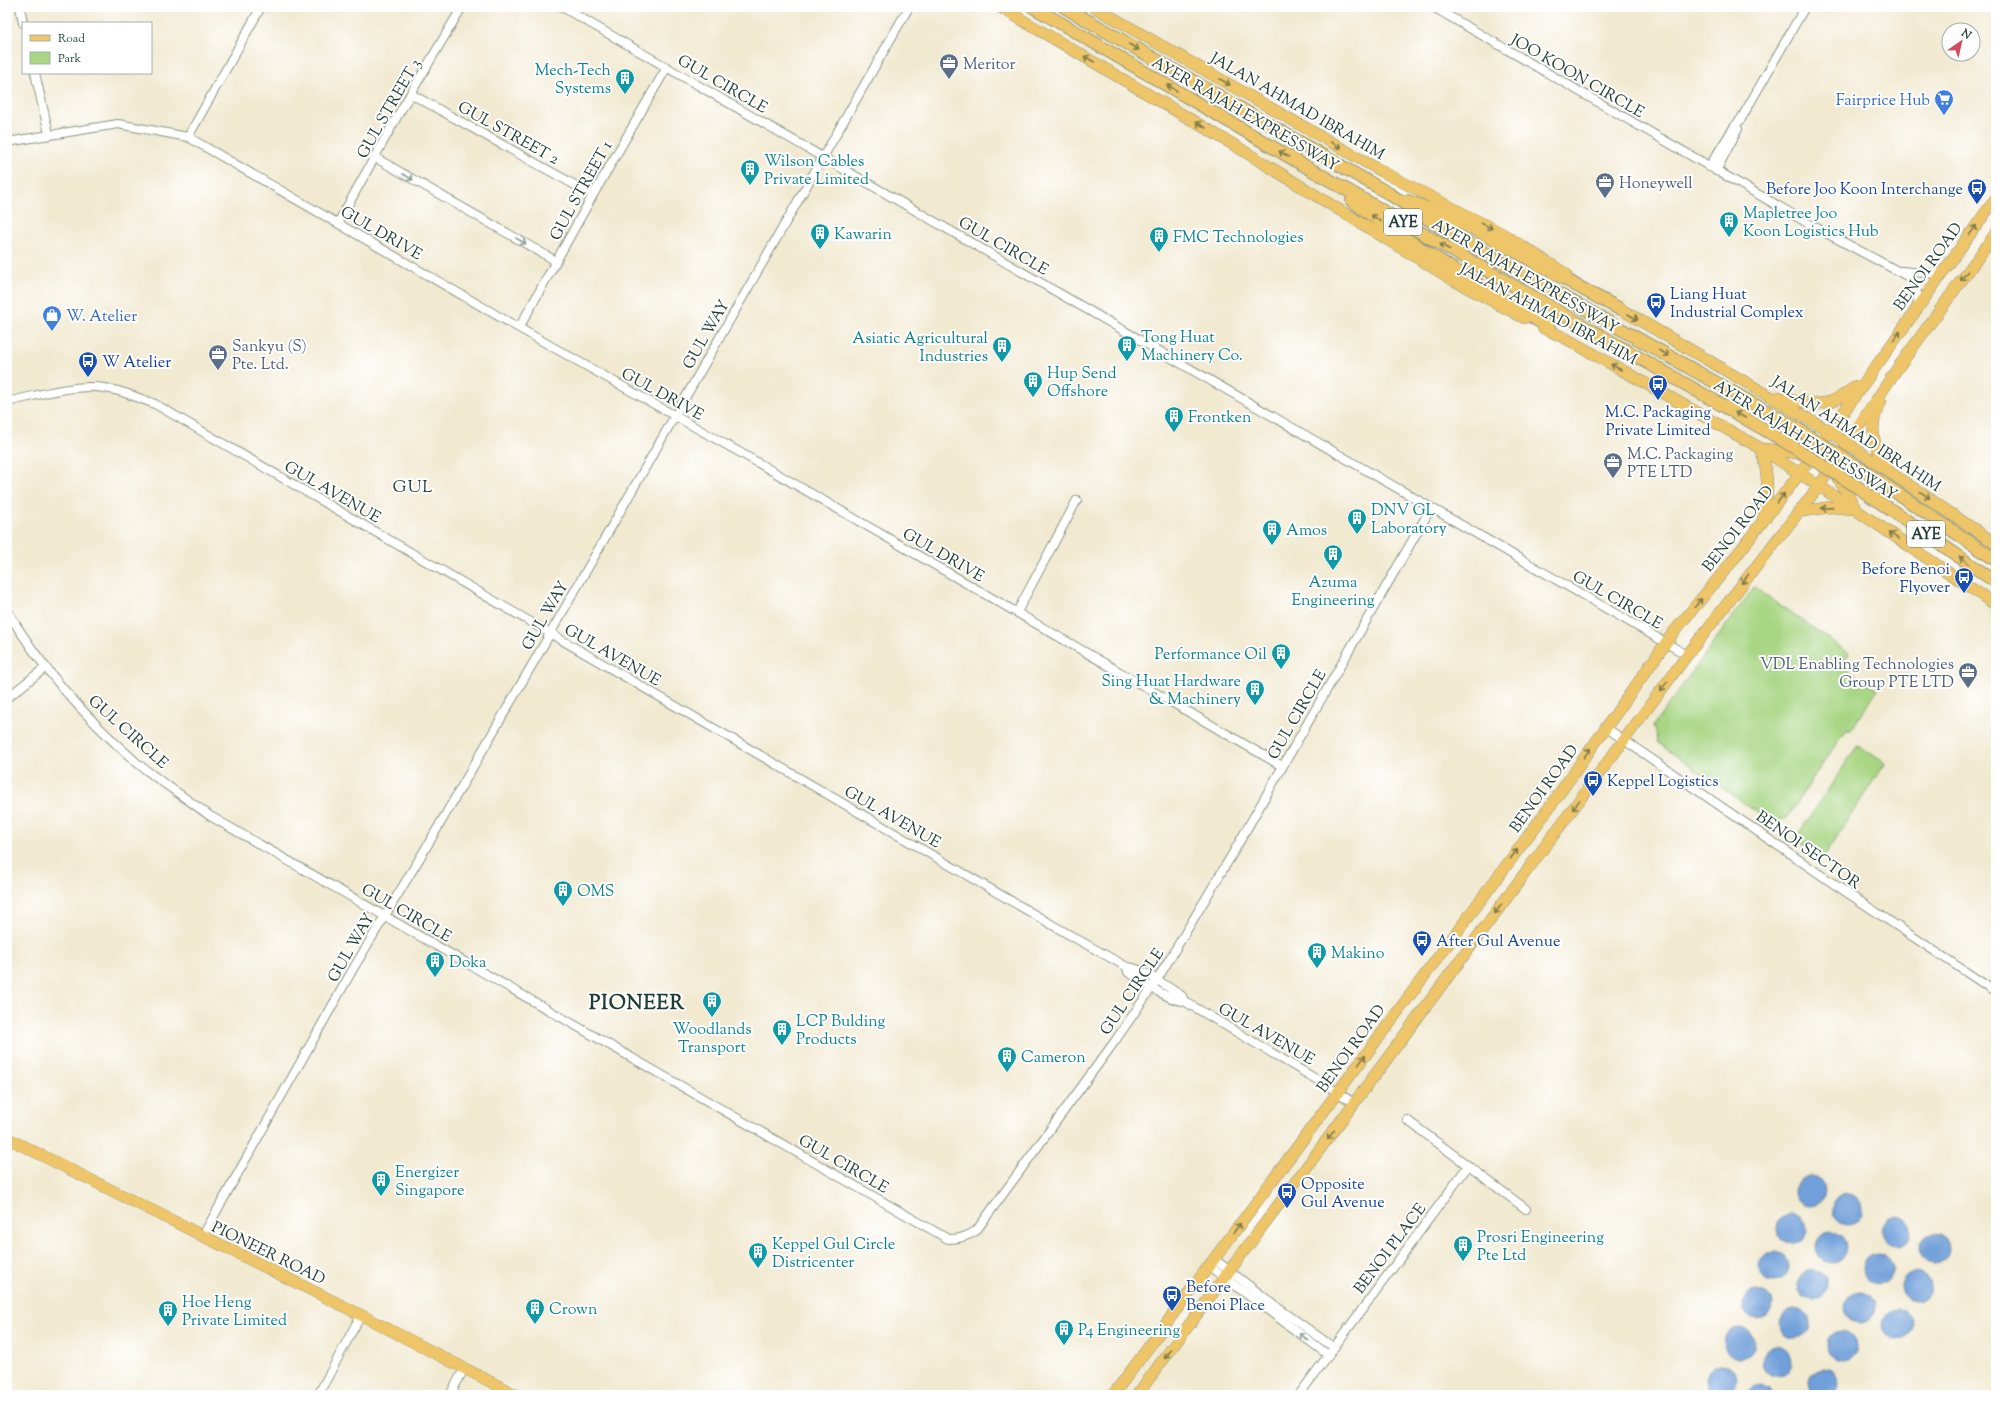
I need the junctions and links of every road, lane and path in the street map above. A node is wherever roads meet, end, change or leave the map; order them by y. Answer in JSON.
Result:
{"nodes":[{"id":1,"x":20,"y":7,"type":"edge"},
{"id":2,"x":261,"y":7,"type":"edge"},
{"id":3,"x":462,"y":7,"type":"edge"},
{"id":4,"x":562,"y":7,"type":"edge"},
{"id":5,"x":909,"y":7,"type":"edge"},
{"id":6,"x":1000,"y":7,"type":"edge"},
{"id":7,"x":1033,"y":7,"type":"edge"},
{"id":8,"x":1064,"y":7,"type":"edge"},
{"id":9,"x":1094,"y":7,"type":"edge"},
{"id":10,"x":1432,"y":7,"type":"edge"},
{"id":11,"x":1805,"y":7,"type":"edge"},
{"id":12,"x":23,"y":22,"type":"edge"},
{"id":13,"x":667,"y":67,"type":"junction"},
{"id":14,"x":35,"y":74,"type":"edge"},
{"id":15,"x":411,"y":94,"type":"junction"},
{"id":16,"x":49,"y":134,"type":"junction"},
{"id":17,"x":188,"y":137,"type":"junction"},
{"id":18,"x":7,"y":142,"type":"edge"},
{"id":19,"x":374,"y":157,"type":"junction"},
{"id":20,"x":823,"y":158,"type":"junction"},
{"id":21,"x":1305,"y":166,"type":"junction"},
{"id":22,"x":1712,"y":169,"type":"junction"},
{"id":23,"x":1388,"y":193,"type":"junction"},
{"id":24,"x":593,"y":195,"type":"junction"},
{"id":25,"x":1996,"y":198,"type":"edge"},
{"id":26,"x":338,"y":223,"type":"junction"},
{"id":27,"x":1996,"y":233,"type":"edge"},
{"id":28,"x":556,"y":262,"type":"junction"},
{"id":29,"x":1945,"y":269,"type":"junction"},
{"id":30,"x":1898,"y":271,"type":"junction"},
{"id":31,"x":1618,"y":308,"type":"junction"},
{"id":32,"x":1917,"y":308,"type":"junction"},
{"id":33,"x":519,"y":328,"type":"junction"},
{"id":34,"x":1550,"y":330,"type":"junction"},
{"id":35,"x":1874,"y":367,"type":"junction"},
{"id":36,"x":1897,"y":369,"type":"junction"},
{"id":37,"x":1766,"y":393,"type":"junction"},
{"id":38,"x":7,"y":402,"type":"edge"},
{"id":39,"x":674,"y":415,"type":"junction"},
{"id":40,"x":1803,"y":415,"type":"junction"},
{"id":41,"x":1828,"y":432,"type":"junction"},
{"id":42,"x":1820,"y":443,"type":"junction"},
{"id":43,"x":1760,"y":448,"type":"junction"},
{"id":44,"x":1833,"y":457,"type":"junction"},
{"id":45,"x":1810,"y":458,"type":"junction"},
{"id":46,"x":1878,"y":463,"type":"junction"},
{"id":47,"x":1800,"y":473,"type":"junction"},
{"id":48,"x":1893,"y":473,"type":"junction"},
{"id":49,"x":1819,"y":486,"type":"junction"},
{"id":50,"x":1077,"y":500,"type":"dead end"},
{"id":51,"x":1431,"y":508,"type":"junction"},
{"id":52,"x":1856,"y":510,"type":"junction"},
{"id":53,"x":1798,"y":512,"type":"junction"},
{"id":54,"x":1762,"y":523,"type":"junction"},
{"id":55,"x":1996,"y":544,"type":"edge"},
{"id":56,"x":1996,"y":560,"type":"edge"},
{"id":57,"x":1996,"y":582,"type":"edge"},
{"id":58,"x":1996,"y":604,"type":"edge"},
{"id":59,"x":7,"y":610,"type":"edge"},
{"id":60,"x":1017,"y":612,"type":"junction"},
{"id":61,"x":550,"y":634,"type":"junction"},
{"id":62,"x":1666,"y":643,"type":"junction"},
{"id":63,"x":1687,"y":655,"type":"junction"},
{"id":64,"x":46,"y":667,"type":"junction"},
{"id":65,"x":7,"y":698,"type":"edge"},
{"id":66,"x":1606,"y":727,"type":"junction"},
{"id":67,"x":1624,"y":740,"type":"junction"},
{"id":68,"x":1282,"y":766,"type":"junction"},
{"id":69,"x":384,"y":915,"type":"junction"},
{"id":70,"x":1155,"y":984,"type":"junction"},
{"id":71,"x":1996,"y":992,"type":"edge"},
{"id":72,"x":1338,"y":1092,"type":"junction"},
{"id":73,"x":1354,"y":1104,"type":"junction"},
{"id":74,"x":1407,"y":1120,"type":"dead end"},
{"id":75,"x":7,"y":1138,"type":"edge"},
{"id":76,"x":1468,"y":1166,"type":"junction"},
{"id":77,"x":1526,"y":1209,"type":"dead end"},
{"id":78,"x":202,"y":1237,"type":"junction"},
{"id":79,"x":1212,"y":1263,"type":"junction"},
{"id":80,"x":1228,"y":1275,"type":"junction"},
{"id":81,"x":361,"y":1315,"type":"junction"},
{"id":82,"x":1333,"y":1347,"type":"junction"},
{"id":83,"x":1328,"y":1354,"type":"junction"},
{"id":84,"x":464,"y":1369,"type":"junction"},
{"id":85,"x":318,"y":1395,"type":"edge"},
{"id":86,"x":450,"y":1395,"type":"edge"},
{"id":87,"x":516,"y":1395,"type":"edge"},
{"id":88,"x":1113,"y":1395,"type":"edge"},
{"id":89,"x":1137,"y":1395,"type":"edge"},
{"id":90,"x":1299,"y":1395,"type":"edge"}],
"edges":[{"from":1,"to":12,"type":"street"},
{"from":2,"to":17,"type":"street"},
{"from":3,"to":15,"type":"street","name":"GUL STREET 3"},
{"from":4,"to":13,"type":"street","name":"GUL CIRCLE"},
{"from":5,"to":20,"type":"street","name":"GUL WAY"},
{"from":34,"to":6,"type":"main road","name":"JALAN AHMAD IBRAHIM","one_way":true},
{"from":21,"to":7,"type":"highway","name":"AYER RAJAH EXPRESSWAY","number":"AYE","one_way":true},
{"from":8,"to":23,"type":"highway","name":"AYER RAJAH EXPRESSWAY","number":"AYE","one_way":true},
{"from":9,"to":31,"type":"main road","name":"JALAN AHMAD IBRAHIM","one_way":true},
{"from":10,"to":22,"type":"street","name":"JOO KOON CIRCLE"},
{"from":11,"to":22,"type":"street"},
{"from":13,"to":20,"type":"street","name":"GUL CIRCLE"},
{"from":13,"to":24,"type":"street","name":"GUL STREET 1"},
{"from":14,"to":16,"type":"street"},
{"from":15,"to":19,"type":"street","name":"GUL STREET 3"},
{"from":15,"to":24,"type":"street","name":"GUL STREET 2"},
{"from":16,"to":17,"type":"street","name":"GUL DRIVE"},
{"from":16,"to":18,"type":"street","name":"GUL DRIVE"},
{"from":17,"to":26,"type":"street","name":"GUL DRIVE"},
{"from":19,"to":26,"type":"street","name":"GUL STREET 3"},
{"from":19,"to":28,"type":"street","one_way":true},
{"from":20,"to":39,"type":"street","name":"GUL WAY"},
{"from":20,"to":51,"type":"street","name":"GUL CIRCLE"},
{"from":34,"to":21,"type":"highway","one_way":true},
{"from":57,"to":21,"type":"highway","name":"AYER RAJAH EXPRESSWAY","number":"AYE","one_way":true,"bridge":true},
{"from":22,"to":30,"type":"street","name":"JOO KOON CIRCLE"},
{"from":23,"to":31,"type":"highway"},
{"from":23,"to":56,"type":"highway","name":"AYER RAJAH EXPRESSWAY","number":"AYE","one_way":true,"bridge":true},
{"from":24,"to":28,"type":"street","name":"GUL STREET 1"},
{"from":29,"to":25,"type":"main road","name":"BENOI ROAD","one_way":true},
{"from":26,"to":33,"type":"street","name":"GUL DRIVE"},
{"from":27,"to":36,"type":"main road","one_way":true},
{"from":28,"to":33,"type":"street","name":"GUL STREET 1"},
{"from":29,"to":30,"type":"street","name":"JOO KOON CIRCLE"},
{"from":29,"to":32,"type":"main road","name":"BENOI ROAD"},
{"from":30,"to":32,"type":"street","name":"JOO KOON CIRCLE"},
{"from":31,"to":37,"type":"main road","name":"JALAN AHMAD IBRAHIM","one_way":true},
{"from":35,"to":32,"type":"main road","name":"BENOI ROAD","one_way":true},
{"from":33,"to":39,"type":"street","name":"GUL DRIVE"},
{"from":43,"to":34,"type":"main road","name":"JALAN AHMAD IBRAHIM","one_way":true},
{"from":35,"to":37,"type":"main road"},
{"from":35,"to":41,"type":"main road","name":"BENOI ROAD"},
{"from":36,"to":44,"type":"main road"},
{"from":36,"to":48,"type":"main road"},
{"from":37,"to":40,"type":"main road","name":"JALAN AHMAD IBRAHIM"},
{"from":38,"to":61,"type":"street","name":"GUL AVENUE"},
{"from":39,"to":60,"type":"street","name":"GUL DRIVE"},
{"from":39,"to":61,"type":"street","name":"GUL WAY"},
{"from":40,"to":41,"type":"main road","name":"JALAN AHMAD IBRAHIM"},
{"from":40,"to":42,"type":"main road"},
{"from":41,"to":42,"type":"main road","name":"BENOI ROAD"},
{"from":41,"to":44,"type":"main road","name":"JALAN AHMAD IBRAHIM"},
{"from":41,"to":44,"type":"main road"},
{"from":42,"to":44,"type":"main road"},
{"from":42,"to":45,"type":"main road","name":"BENOI ROAD"},
{"from":43,"to":45,"type":"main road"},
{"from":43,"to":47,"type":"main road","name":"JALAN AHMAD IBRAHIM"},
{"from":43,"to":54,"type":"main road"},
{"from":44,"to":45,"type":"main road"},
{"from":44,"to":46,"type":"main road","name":"JALAN AHMAD IBRAHIM"},
{"from":44,"to":46,"type":"main road"},
{"from":44,"to":49,"type":"main road"},
{"from":44,"to":52,"type":"main road"},
{"from":45,"to":47,"type":"main road","name":"BENOI ROAD"},
{"from":46,"to":48,"type":"main road","name":"JALAN AHMAD IBRAHIM"},
{"from":47,"to":49,"type":"main road","name":"JALAN AHMAD IBRAHIM"},
{"from":54,"to":47,"type":"main road","name":"BENOI ROAD","one_way":true},
{"from":48,"to":55,"type":"main road","name":"JALAN AHMAD IBRAHIM","one_way":true},
{"from":49,"to":52,"type":"main road","name":"JALAN AHMAD IBRAHIM"},
{"from":49,"to":53,"type":"main road"},
{"from":50,"to":60,"type":"street"},
{"from":51,"to":62,"type":"street","name":"GUL CIRCLE"},
{"from":51,"to":68,"type":"street","name":"GUL CIRCLE"},
{"from":52,"to":53,"type":"main road","one_way":true},
{"from":58,"to":52,"type":"main road","name":"JALAN AHMAD IBRAHIM","one_way":true},
{"from":53,"to":63,"type":"main road","one_way":true},
{"from":62,"to":54,"type":"main road","name":"BENOI ROAD","one_way":true},
{"from":59,"to":64,"type":"street","name":"GUL CIRCLE"},
{"from":60,"to":68,"type":"street","name":"GUL DRIVE"},
{"from":61,"to":69,"type":"street","name":"GUL WAY"},
{"from":61,"to":70,"type":"street","name":"GUL AVENUE"},
{"from":62,"to":63,"type":"street","name":"GUL CIRCLE"},
{"from":62,"to":66,"type":"main road","name":"BENOI ROAD"},
{"from":63,"to":67,"type":"main road","one_way":true},
{"from":64,"to":65,"type":"street"},
{"from":64,"to":69,"type":"street","name":"GUL CIRCLE"},
{"from":66,"to":67,"type":"street","name":"BENOI SECTOR"},
{"from":72,"to":66,"type":"main road","name":"BENOI ROAD","one_way":true},
{"from":67,"to":71,"type":"street","name":"BENOI SECTOR"},
{"from":67,"to":73,"type":"main road","one_way":true},
{"from":68,"to":70,"type":"street","name":"GUL CIRCLE"},
{"from":69,"to":70,"type":"street","name":"GUL CIRCLE"},
{"from":69,"to":78,"type":"street","name":"GUL WAY"},
{"from":70,"to":72,"type":"street","name":"GUL AVENUE"},
{"from":72,"to":73,"type":"street","name":"GUL AVENUE"},
{"from":79,"to":72,"type":"main road","name":"BENOI ROAD","one_way":true},
{"from":73,"to":80,"type":"main road","one_way":true},
{"from":74,"to":76,"type":"street"},
{"from":75,"to":78,"type":"main road","name":"PIONEER ROAD"},
{"from":76,"to":77,"type":"street"},
{"from":76,"to":82,"type":"street","name":"BENOI PLACE"},
{"from":78,"to":81,"type":"main road","name":"PIONEER ROAD"},
{"from":79,"to":80,"type":"street"},
{"from":79,"to":88,"type":"main road","name":"BENOI ROAD"},
{"from":80,"to":82,"type":"street"},
{"from":83,"to":80,"type":"street","one_way":true},
{"from":80,"to":89,"type":"main road","one_way":true},
{"from":81,"to":84,"type":"main road","name":"PIONEER ROAD"},
{"from":81,"to":85,"type":"street"},
{"from":82,"to":83,"type":"street","name":"BENOI PLACE"},
{"from":83,"to":90,"type":"street","name":"BENOI PLACE"},
{"from":84,"to":86,"type":"street"},
{"from":84,"to":87,"type":"main road","name":"PIONEER ROAD"}]}
